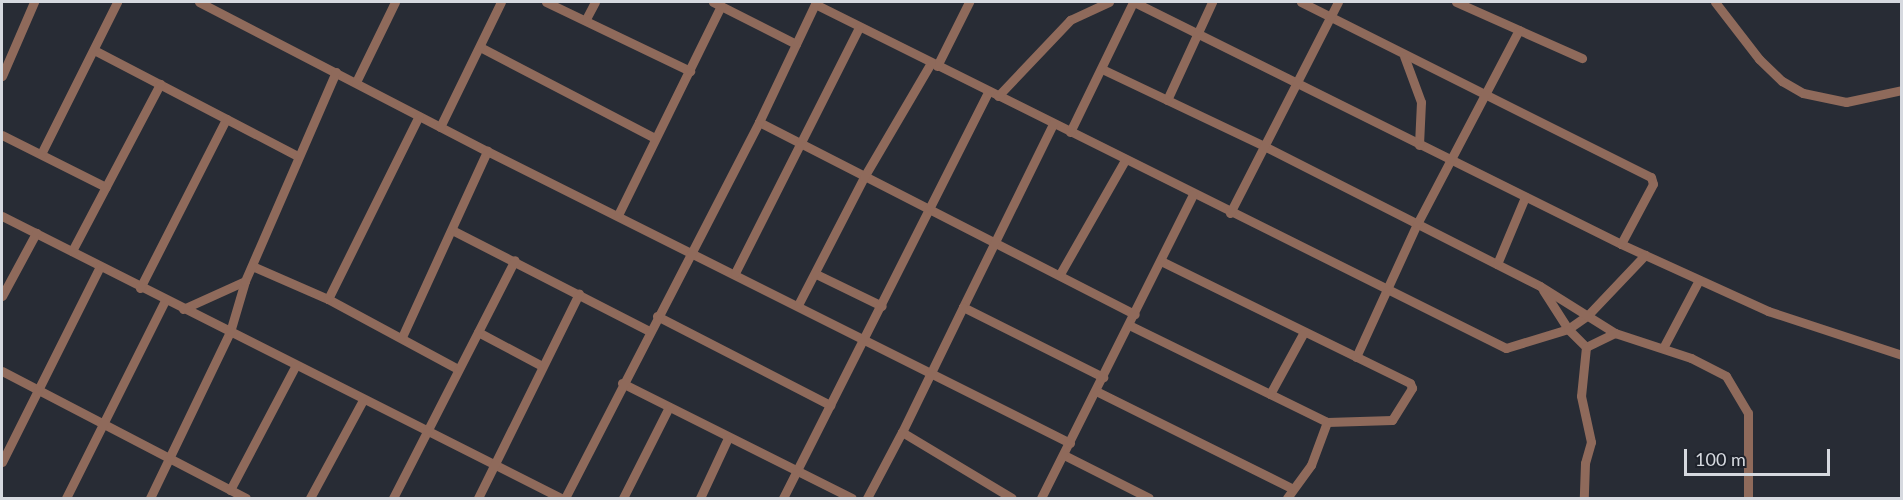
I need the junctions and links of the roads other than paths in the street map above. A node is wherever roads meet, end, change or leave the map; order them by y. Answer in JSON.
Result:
{"nodes":[{"id":1,"x":34,"y":2,"type":"edge"},
{"id":2,"x":117,"y":2,"type":"edge"},
{"id":3,"x":199,"y":2,"type":"edge"},
{"id":4,"x":501,"y":2,"type":"edge"},
{"id":5,"x":546,"y":2,"type":"edge"},
{"id":6,"x":596,"y":2,"type":"edge"},
{"id":7,"x":969,"y":2,"type":"edge"},
{"id":8,"x":1109,"y":2,"type":"edge"},
{"id":9,"x":1133,"y":2,"type":"edge"},
{"id":10,"x":1212,"y":2,"type":"edge"},
{"id":11,"x":1301,"y":2,"type":"edge"},
{"id":12,"x":1338,"y":2,"type":"edge"},
{"id":13,"x":1456,"y":2,"type":"edge"},
{"id":14,"x":1714,"y":2,"type":"edge"},
{"id":15,"x":391,"y":3,"type":"edge"},
{"id":16,"x":816,"y":3,"type":"edge"},
{"id":17,"x":717,"y":4,"type":"edge"},
{"id":18,"x":1331,"y":16,"type":"junction"},
{"id":19,"x":586,"y":20,"type":"junction"},
{"id":20,"x":859,"y":27,"type":"junction"},
{"id":21,"x":1519,"y":30,"type":"junction"},
{"id":22,"x":1198,"y":33,"type":"junction"},
{"id":23,"x":796,"y":45,"type":"junction"},
{"id":24,"x":480,"y":47,"type":"junction"},
{"id":25,"x":94,"y":50,"type":"junction"},
{"id":26,"x":1404,"y":56,"type":"junction"},
{"id":27,"x":1582,"y":58,"type":"dead end"},
{"id":28,"x":934,"y":64,"type":"junction"},
{"id":29,"x":1101,"y":69,"type":"junction"},
{"id":30,"x":690,"y":71,"type":"junction"},
{"id":31,"x":336,"y":72,"type":"junction"},
{"id":32,"x":2,"y":76,"type":"edge"},
{"id":33,"x":356,"y":82,"type":"junction"},
{"id":34,"x":1296,"y":83,"type":"junction"},
{"id":35,"x":160,"y":84,"type":"junction"},
{"id":36,"x":1902,"y":90,"type":"edge"},
{"id":37,"x":993,"y":94,"type":"junction"},
{"id":38,"x":1482,"y":94,"type":"junction"},
{"id":39,"x":1167,"y":100,"type":"junction"},
{"id":40,"x":419,"y":116,"type":"junction"},
{"id":41,"x":226,"y":119,"type":"junction"},
{"id":42,"x":759,"y":122,"type":"junction"},
{"id":43,"x":1053,"y":124,"type":"junction"},
{"id":44,"x":440,"y":127,"type":"junction"},
{"id":45,"x":1070,"y":132,"type":"junction"},
{"id":46,"x":2,"y":135,"type":"edge"},
{"id":47,"x":655,"y":138,"type":"junction"},
{"id":48,"x":1419,"y":145,"type":"junction"},
{"id":49,"x":800,"y":146,"type":"junction"},
{"id":50,"x":1264,"y":146,"type":"junction"},
{"id":51,"x":487,"y":151,"type":"junction"},
{"id":52,"x":41,"y":154,"type":"junction"},
{"id":53,"x":298,"y":156,"type":"junction"},
{"id":54,"x":1125,"y":160,"type":"junction"},
{"id":55,"x":1451,"y":161,"type":"junction"},
{"id":56,"x":864,"y":177,"type":"junction"},
{"id":57,"x":106,"y":188,"type":"junction"},
{"id":58,"x":1193,"y":195,"type":"junction"},
{"id":59,"x":1525,"y":197,"type":"junction"},
{"id":60,"x":930,"y":209,"type":"junction"},
{"id":61,"x":1230,"y":213,"type":"junction"},
{"id":62,"x":618,"y":215,"type":"junction"},
{"id":63,"x":2,"y":216,"type":"edge"},
{"id":64,"x":1417,"y":224,"type":"junction"},
{"id":65,"x":452,"y":230,"type":"junction"},
{"id":66,"x":36,"y":233,"type":"junction"},
{"id":67,"x":993,"y":242,"type":"junction"},
{"id":68,"x":1621,"y":244,"type":"junction"},
{"id":69,"x":72,"y":251,"type":"junction"},
{"id":70,"x":691,"y":252,"type":"junction"},
{"id":71,"x":1645,"y":255,"type":"junction"},
{"id":72,"x":514,"y":260,"type":"junction"},
{"id":73,"x":1161,"y":261,"type":"junction"},
{"id":74,"x":1497,"y":264,"type":"junction"},
{"id":75,"x":100,"y":266,"type":"junction"},
{"id":76,"x":252,"y":266,"type":"junction"},
{"id":77,"x":735,"y":273,"type":"junction"},
{"id":78,"x":816,"y":274,"type":"junction"},
{"id":79,"x":1060,"y":274,"type":"junction"},
{"id":80,"x":1699,"y":280,"type":"junction"},
{"id":81,"x":245,"y":282,"type":"junction"},
{"id":82,"x":1540,"y":286,"type":"junction"},
{"id":83,"x":140,"y":288,"type":"junction"},
{"id":84,"x":1386,"y":291,"type":"junction"},
{"id":85,"x":579,"y":294,"type":"junction"},
{"id":86,"x":2,"y":296,"type":"edge"},
{"id":87,"x":328,"y":299,"type":"junction"},
{"id":88,"x":165,"y":300,"type":"junction"},
{"id":89,"x":798,"y":305,"type":"junction"},
{"id":90,"x":882,"y":306,"type":"junction"},
{"id":91,"x":963,"y":307,"type":"junction"},
{"id":92,"x":183,"y":309,"type":"junction"},
{"id":93,"x":1135,"y":314,"type":"junction"},
{"id":94,"x":1588,"y":315,"type":"junction"},
{"id":95,"x":657,"y":316,"type":"junction"},
{"id":96,"x":1129,"y":325,"type":"junction"},
{"id":97,"x":1568,"y":329,"type":"junction"},
{"id":98,"x":649,"y":331,"type":"junction"},
{"id":99,"x":230,"y":332,"type":"junction"},
{"id":100,"x":478,"y":332,"type":"junction"},
{"id":101,"x":1304,"y":332,"type":"junction"},
{"id":102,"x":1615,"y":333,"type":"junction"},
{"id":103,"x":402,"y":337,"type":"junction"},
{"id":104,"x":865,"y":340,"type":"junction"},
{"id":105,"x":1586,"y":347,"type":"junction"},
{"id":106,"x":1663,"y":348,"type":"junction"},
{"id":107,"x":1902,"y":355,"type":"edge"},
{"id":108,"x":1356,"y":357,"type":"junction"},
{"id":109,"x":296,"y":365,"type":"junction"},
{"id":110,"x":542,"y":366,"type":"junction"},
{"id":111,"x":458,"y":369,"type":"junction"},
{"id":112,"x":2,"y":371,"type":"edge"},
{"id":113,"x":933,"y":374,"type":"junction"},
{"id":114,"x":1103,"y":377,"type":"junction"},
{"id":115,"x":622,"y":383,"type":"junction"},
{"id":116,"x":37,"y":391,"type":"junction"},
{"id":117,"x":1096,"y":391,"type":"junction"},
{"id":118,"x":1270,"y":394,"type":"junction"},
{"id":119,"x":363,"y":400,"type":"junction"},
{"id":120,"x":830,"y":405,"type":"junction"},
{"id":121,"x":669,"y":407,"type":"junction"},
{"id":122,"x":1327,"y":422,"type":"junction"},
{"id":123,"x":102,"y":424,"type":"junction"},
{"id":124,"x":902,"y":432,"type":"junction"},
{"id":125,"x":427,"y":433,"type":"junction"},
{"id":126,"x":728,"y":438,"type":"junction"},
{"id":127,"x":1070,"y":443,"type":"junction"},
{"id":128,"x":1064,"y":455,"type":"junction"},
{"id":129,"x":168,"y":458,"type":"junction"},
{"id":130,"x":2,"y":462,"type":"edge"},
{"id":131,"x":493,"y":467,"type":"junction"},
{"id":132,"x":797,"y":472,"type":"junction"},
{"id":133,"x":1291,"y":488,"type":"junction"},
{"id":134,"x":230,"y":490,"type":"junction"},
{"id":135,"x":66,"y":498,"type":"edge"},
{"id":136,"x":150,"y":498,"type":"edge"},
{"id":137,"x":246,"y":498,"type":"edge"},
{"id":138,"x":310,"y":498,"type":"edge"},
{"id":139,"x":393,"y":498,"type":"edge"},
{"id":140,"x":478,"y":498,"type":"edge"},
{"id":141,"x":563,"y":498,"type":"edge"},
{"id":142,"x":623,"y":498,"type":"edge"},
{"id":143,"x":700,"y":498,"type":"edge"},
{"id":144,"x":783,"y":498,"type":"edge"},
{"id":145,"x":852,"y":498,"type":"edge"},
{"id":146,"x":867,"y":498,"type":"edge"},
{"id":147,"x":1012,"y":498,"type":"edge"},
{"id":148,"x":1041,"y":498,"type":"edge"},
{"id":149,"x":1149,"y":498,"type":"edge"},
{"id":150,"x":1287,"y":498,"type":"edge"},
{"id":151,"x":1584,"y":498,"type":"edge"},
{"id":152,"x":1748,"y":498,"type":"edge"}],
"edges":[{"from":1,"to":32,"type":"street"},
{"from":2,"to":25,"type":"street"},
{"from":3,"to":31,"type":"street"},
{"from":4,"to":24,"type":"street"},
{"from":5,"to":19,"type":"street"},
{"from":6,"to":19,"type":"street"},
{"from":7,"to":28,"type":"street"},
{"from":8,"to":37,"type":"street"},
{"from":9,"to":22,"type":"street"},
{"from":9,"to":29,"type":"street"},
{"from":10,"to":22,"type":"street"},
{"from":11,"to":18,"type":"street"},
{"from":12,"to":18,"type":"street"},
{"from":13,"to":21,"type":"street"},
{"from":14,"to":36,"type":"street"},
{"from":15,"to":33,"type":"street"},
{"from":16,"to":20,"type":"street"},
{"from":16,"to":23,"type":"street"},
{"from":17,"to":23,"type":"street"},
{"from":17,"to":30,"type":"street"},
{"from":18,"to":26,"type":"street"},
{"from":18,"to":34,"type":"street"},
{"from":19,"to":30,"type":"street"},
{"from":20,"to":28,"type":"street"},
{"from":20,"to":49,"type":"street"},
{"from":21,"to":27,"type":"street"},
{"from":21,"to":38,"type":"street"},
{"from":22,"to":34,"type":"street"},
{"from":22,"to":39,"type":"street"},
{"from":23,"to":42,"type":"street"},
{"from":24,"to":44,"type":"street"},
{"from":24,"to":47,"type":"street"},
{"from":25,"to":35,"type":"street"},
{"from":25,"to":52,"type":"street"},
{"from":26,"to":38,"type":"street"},
{"from":26,"to":48,"type":"street"},
{"from":28,"to":37,"type":"street"},
{"from":28,"to":56,"type":"street"},
{"from":29,"to":39,"type":"street"},
{"from":29,"to":45,"type":"street"},
{"from":30,"to":47,"type":"street"},
{"from":31,"to":33,"type":"street"},
{"from":31,"to":53,"type":"street"},
{"from":33,"to":40,"type":"street"},
{"from":34,"to":48,"type":"street"},
{"from":34,"to":50,"type":"street"},
{"from":35,"to":41,"type":"street"},
{"from":35,"to":57,"type":"street"},
{"from":37,"to":43,"type":"street"},
{"from":37,"to":60,"type":"street"},
{"from":38,"to":55,"type":"street"},
{"from":38,"to":68,"type":"street"},
{"from":39,"to":50,"type":"street"},
{"from":40,"to":44,"type":"street"},
{"from":40,"to":87,"type":"street"},
{"from":41,"to":53,"type":"street"},
{"from":41,"to":83,"type":"street"},
{"from":42,"to":49,"type":"street"},
{"from":42,"to":70,"type":"street"},
{"from":43,"to":45,"type":"street"},
{"from":43,"to":67,"type":"street"},
{"from":44,"to":51,"type":"street"},
{"from":45,"to":54,"type":"street"},
{"from":46,"to":52,"type":"street"},
{"from":47,"to":62,"type":"street"},
{"from":48,"to":55,"type":"street"},
{"from":49,"to":56,"type":"street"},
{"from":49,"to":77,"type":"street"},
{"from":50,"to":61,"type":"street"},
{"from":50,"to":64,"type":"street"},
{"from":51,"to":62,"type":"street"},
{"from":51,"to":65,"type":"street"},
{"from":52,"to":57,"type":"street"},
{"from":53,"to":76,"type":"street"},
{"from":54,"to":58,"type":"street"},
{"from":54,"to":79,"type":"street"},
{"from":55,"to":59,"type":"street"},
{"from":55,"to":64,"type":"street"},
{"from":56,"to":60,"type":"street"},
{"from":56,"to":78,"type":"street"},
{"from":57,"to":69,"type":"street"},
{"from":58,"to":61,"type":"street"},
{"from":58,"to":73,"type":"street"},
{"from":59,"to":68,"type":"street"},
{"from":59,"to":74,"type":"street"},
{"from":60,"to":67,"type":"street"},
{"from":60,"to":90,"type":"street"},
{"from":61,"to":84,"type":"street"},
{"from":62,"to":70,"type":"street"},
{"from":63,"to":66,"type":"street"},
{"from":64,"to":74,"type":"street"},
{"from":64,"to":84,"type":"street"},
{"from":65,"to":72,"type":"street"},
{"from":65,"to":103,"type":"street"},
{"from":66,"to":69,"type":"street"},
{"from":66,"to":86,"type":"street"},
{"from":67,"to":79,"type":"street"},
{"from":67,"to":91,"type":"street"},
{"from":68,"to":71,"type":"street"},
{"from":69,"to":75,"type":"street"},
{"from":70,"to":77,"type":"street"},
{"from":70,"to":95,"type":"street"},
{"from":71,"to":80,"type":"street"},
{"from":71,"to":94,"type":"street"},
{"from":72,"to":85,"type":"street"},
{"from":72,"to":100,"type":"street"},
{"from":73,"to":93,"type":"street"},
{"from":73,"to":101,"type":"street"},
{"from":74,"to":82,"type":"street"},
{"from":75,"to":83,"type":"street"},
{"from":75,"to":116,"type":"street"},
{"from":76,"to":81,"type":"street"},
{"from":76,"to":87,"type":"street"},
{"from":77,"to":89,"type":"street"},
{"from":78,"to":89,"type":"street"},
{"from":78,"to":90,"type":"street"},
{"from":79,"to":93,"type":"street"},
{"from":80,"to":106,"type":"street"},
{"from":80,"to":107,"type":"street"},
{"from":81,"to":92,"type":"street"},
{"from":81,"to":99,"type":"street"},
{"from":82,"to":94,"type":"street"},
{"from":82,"to":97,"type":"street"},
{"from":83,"to":88,"type":"street"},
{"from":84,"to":97,"type":"street"},
{"from":84,"to":108,"type":"street"},
{"from":85,"to":98,"type":"street"},
{"from":85,"to":110,"type":"street"},
{"from":87,"to":103,"type":"street"},
{"from":88,"to":92,"type":"street"},
{"from":88,"to":123,"type":"street"},
{"from":89,"to":104,"type":"street"},
{"from":90,"to":104,"type":"street"},
{"from":91,"to":113,"type":"street"},
{"from":91,"to":114,"type":"street"},
{"from":92,"to":99,"type":"street"},
{"from":93,"to":96,"type":"street"},
{"from":94,"to":97,"type":"street"},
{"from":94,"to":102,"type":"street"},
{"from":95,"to":98,"type":"street"},
{"from":95,"to":120,"type":"street"},
{"from":96,"to":114,"type":"street"},
{"from":96,"to":118,"type":"street"},
{"from":97,"to":105,"type":"street"},
{"from":98,"to":115,"type":"street"},
{"from":99,"to":109,"type":"street"},
{"from":99,"to":129,"type":"street"},
{"from":100,"to":110,"type":"street"},
{"from":100,"to":111,"type":"street"},
{"from":101,"to":108,"type":"street"},
{"from":101,"to":118,"type":"street"},
{"from":102,"to":105,"type":"street"},
{"from":102,"to":106,"type":"street"},
{"from":103,"to":111,"type":"street"},
{"from":104,"to":113,"type":"street"},
{"from":104,"to":120,"type":"street"},
{"from":105,"to":151,"type":"street"},
{"from":106,"to":152,"type":"street"},
{"from":108,"to":122,"type":"street"},
{"from":109,"to":119,"type":"street"},
{"from":109,"to":134,"type":"street"},
{"from":110,"to":131,"type":"street"},
{"from":111,"to":125,"type":"street"},
{"from":112,"to":116,"type":"street"},
{"from":113,"to":124,"type":"street"},
{"from":113,"to":127,"type":"street"},
{"from":114,"to":117,"type":"street"},
{"from":115,"to":121,"type":"street"},
{"from":115,"to":141,"type":"street"},
{"from":116,"to":123,"type":"street"},
{"from":116,"to":130,"type":"street"},
{"from":117,"to":127,"type":"street"},
{"from":117,"to":133,"type":"street"},
{"from":118,"to":122,"type":"street"},
{"from":119,"to":125,"type":"street"},
{"from":119,"to":138,"type":"street"},
{"from":120,"to":132,"type":"street"},
{"from":121,"to":126,"type":"street"},
{"from":121,"to":142,"type":"street"},
{"from":122,"to":133,"type":"street"},
{"from":123,"to":129,"type":"street"},
{"from":123,"to":135,"type":"street"},
{"from":124,"to":146,"type":"street"},
{"from":124,"to":147,"type":"street"},
{"from":125,"to":131,"type":"street"},
{"from":125,"to":139,"type":"street"},
{"from":126,"to":132,"type":"street"},
{"from":126,"to":143,"type":"street"},
{"from":127,"to":128,"type":"street"},
{"from":128,"to":148,"type":"street"},
{"from":128,"to":149,"type":"street"},
{"from":129,"to":134,"type":"street"},
{"from":129,"to":136,"type":"street"},
{"from":131,"to":140,"type":"street"},
{"from":131,"to":141,"type":"street"},
{"from":132,"to":144,"type":"street"},
{"from":132,"to":145,"type":"street"},
{"from":133,"to":150,"type":"street"},
{"from":134,"to":137,"type":"street"}]}
